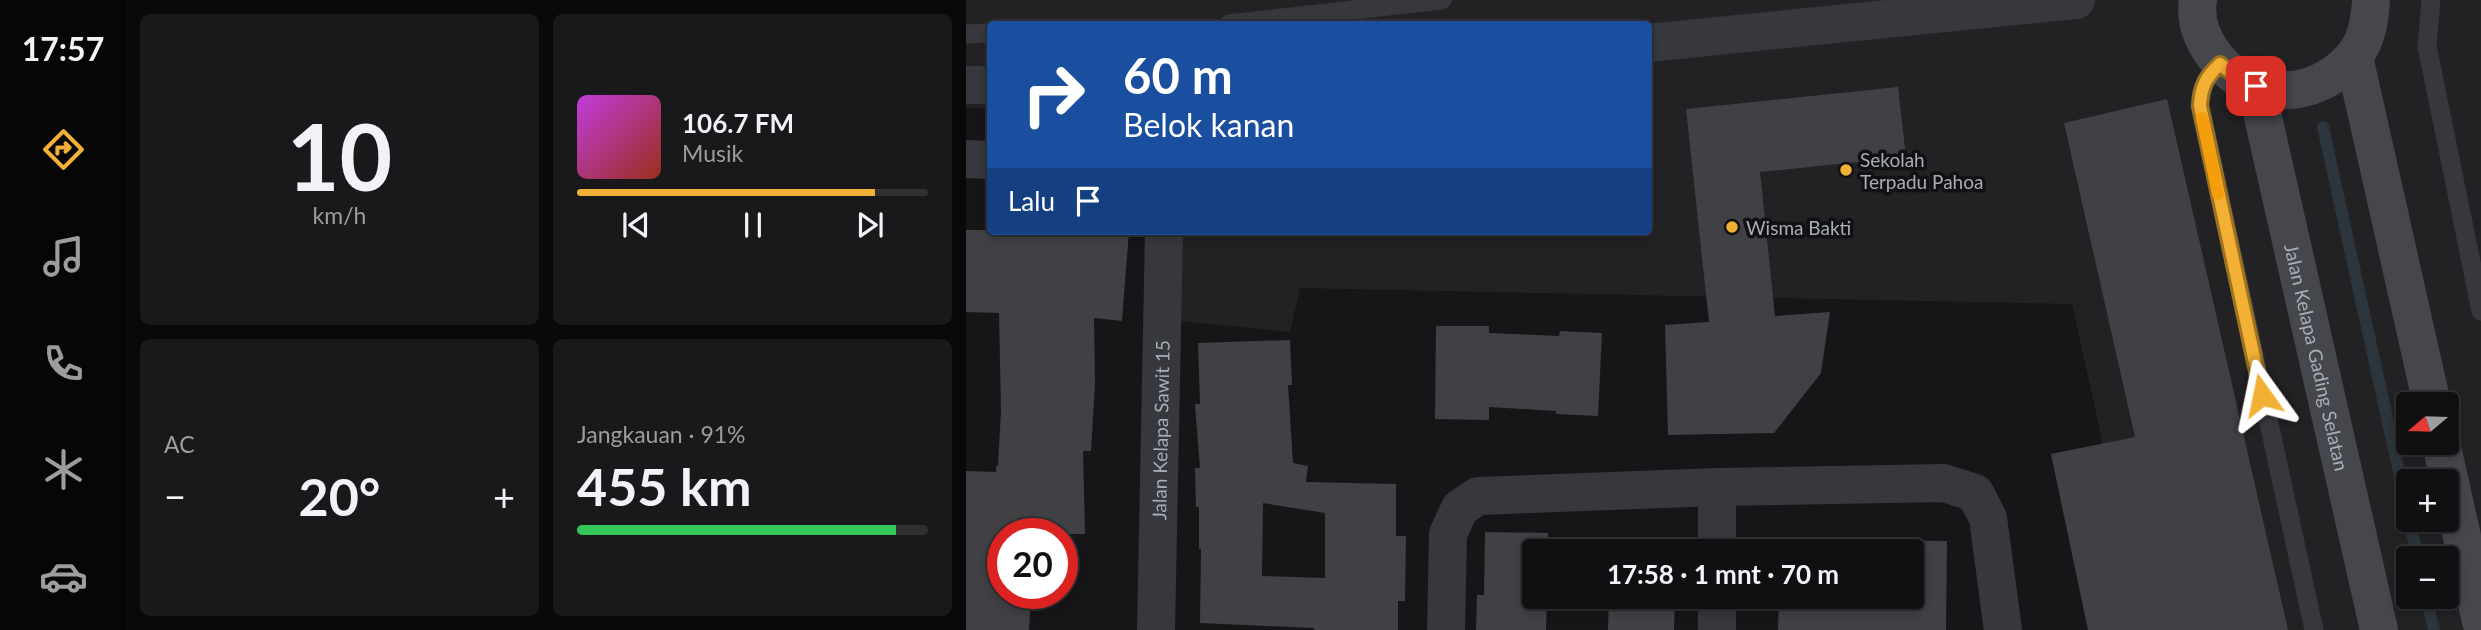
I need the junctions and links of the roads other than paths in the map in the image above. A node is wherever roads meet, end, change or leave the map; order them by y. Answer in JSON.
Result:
{"nodes":[{"id":1,"x":1442,"y":0,"type":"edge"},
{"id":2,"x":2077,"y":0,"type":"edge"},
{"id":3,"x":2198,"y":0,"type":"edge"},
{"id":4,"x":2371,"y":0,"type":"edge"},
{"id":5,"x":2431,"y":0,"type":"edge"},
{"id":6,"x":1256,"y":21,"type":"edge"},
{"id":7,"x":987,"y":33,"type":"edge"},
{"id":8,"x":966,"y":34,"type":"edge"},
{"id":9,"x":1652,"y":43,"type":"edge"},
{"id":10,"x":2354,"y":57,"type":"junction"},
{"id":11,"x":2220,"y":64,"type":"junction"},
{"id":12,"x":966,"y":85,"type":"edge"},
{"id":13,"x":987,"y":85,"type":"edge"},
{"id":14,"x":2256,"y":86,"type":"junction"},
{"id":15,"x":966,"y":159,"type":"edge"},
{"id":16,"x":987,"y":160,"type":"edge"},
{"id":17,"x":1164,"y":235,"type":"edge"},
{"id":18,"x":2481,"y":311,"type":"edge"},
{"id":19,"x":2429,"y":392,"type":"edge"},
{"id":20,"x":2444,"y":455,"type":"edge"},
{"id":21,"x":1717,"y":487,"type":"junction"},
{"id":22,"x":1717,"y":539,"type":"edge"},
{"id":23,"x":1717,"y":609,"type":"edge"},
{"id":24,"x":2481,"y":621,"type":"edge"},
{"id":25,"x":1156,"y":630,"type":"edge"},
{"id":26,"x":1446,"y":630,"type":"edge"},
{"id":27,"x":1717,"y":630,"type":"edge"},
{"id":28,"x":2003,"y":630,"type":"edge"},
{"id":29,"x":2314,"y":630,"type":"edge"},
{"id":30,"x":2379,"y":630,"type":"edge"}],
"edges":[{"from":1,"to":6,"type":"lane"},
{"from":2,"to":9,"type":"street"},
{"from":3,"to":11,"type":"street"},
{"from":4,"to":10,"type":"street"},
{"from":5,"to":18,"type":"lane"},
{"from":7,"to":8,"type":"lane"},
{"from":10,"to":14,"type":"street"},
{"from":10,"to":19,"type":"street"},
{"from":11,"to":14,"type":"street"},
{"from":11,"to":29,"type":"lane"},
{"from":12,"to":13,"type":"street"},
{"from":14,"to":30,"type":"street","name":"Jalan Kelapa Gading Selatan"},
{"from":15,"to":16,"type":"street"},
{"from":17,"to":25,"type":"street","name":"Jalan Kelapa Sawit 15"},
{"from":20,"to":24,"type":"street"},
{"from":21,"to":22,"type":"street"},
{"from":21,"to":26,"type":"street"},
{"from":21,"to":28,"type":"street"},
{"from":23,"to":27,"type":"street"}]}
